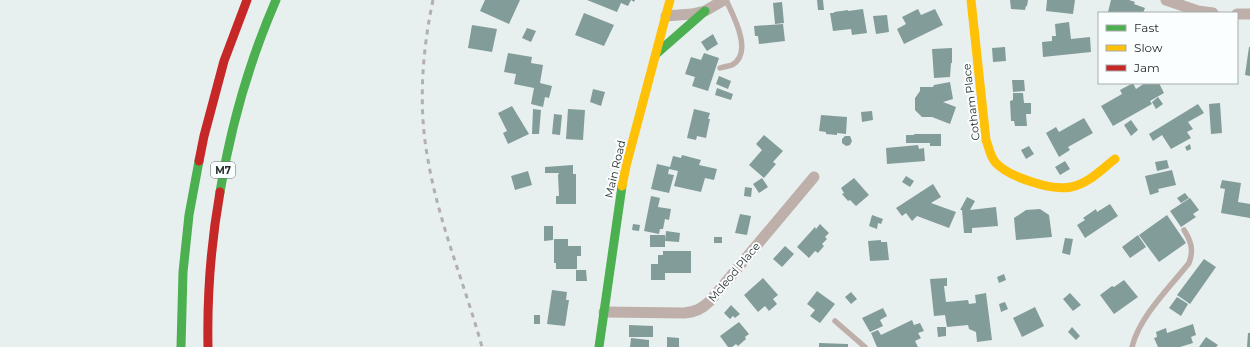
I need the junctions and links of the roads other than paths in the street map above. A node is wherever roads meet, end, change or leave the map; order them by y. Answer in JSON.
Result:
{"nodes":[{"id":1,"x":247,"y":0,"type":"edge"},
{"id":2,"x":276,"y":0,"type":"edge"},
{"id":3,"x":670,"y":0,"type":"edge"},
{"id":4,"x":725,"y":0,"type":"edge"},
{"id":5,"x":971,"y":0,"type":"edge"},
{"id":6,"x":1166,"y":0,"type":"edge"},
{"id":7,"x":705,"y":11,"type":"junction"},
{"id":8,"x":1205,"y":12,"type":"edge"},
{"id":9,"x":1238,"y":14,"type":"edge"},
{"id":10,"x":1250,"y":14,"type":"edge"},
{"id":11,"x":666,"y":16,"type":"junction"},
{"id":12,"x":656,"y":54,"type":"junction"},
{"id":13,"x":720,"y":68,"type":"dead end"},
{"id":14,"x":1115,"y":159,"type":"dead end"},
{"id":15,"x":814,"y":177,"type":"dead end"},
{"id":16,"x":1184,"y":230,"type":"dead end"},
{"id":17,"x":604,"y":312,"type":"junction"},
{"id":18,"x":834,"y":321,"type":"dead end"},
{"id":19,"x":181,"y":347,"type":"edge"},
{"id":20,"x":208,"y":347,"type":"edge"},
{"id":21,"x":599,"y":347,"type":"edge"},
{"id":22,"x":865,"y":347,"type":"edge"},
{"id":23,"x":1132,"y":347,"type":"edge"}],
"edges":[{"from":1,"to":19,"type":"main road","number":"M7"},
{"from":2,"to":20,"type":"main road","number":"M7"},
{"from":3,"to":11,"type":"main road","name":"Main Road"},
{"from":4,"to":7,"type":"street"},
{"from":4,"to":13,"type":"lane"},
{"from":5,"to":14,"type":"main road","name":"Cotham Place"},
{"from":6,"to":8,"type":"street"},
{"from":7,"to":11,"type":"street"},
{"from":7,"to":12,"type":"main road"},
{"from":9,"to":10,"type":"street"},
{"from":11,"to":12,"type":"main road","name":"Main Road"},
{"from":12,"to":17,"type":"main road","name":"Main Road"},
{"from":15,"to":17,"type":"street","name":"Mcleod Place"},
{"from":16,"to":23,"type":"lane"},
{"from":17,"to":21,"type":"main road","name":"Main Road"},
{"from":18,"to":22,"type":"lane"}]}
